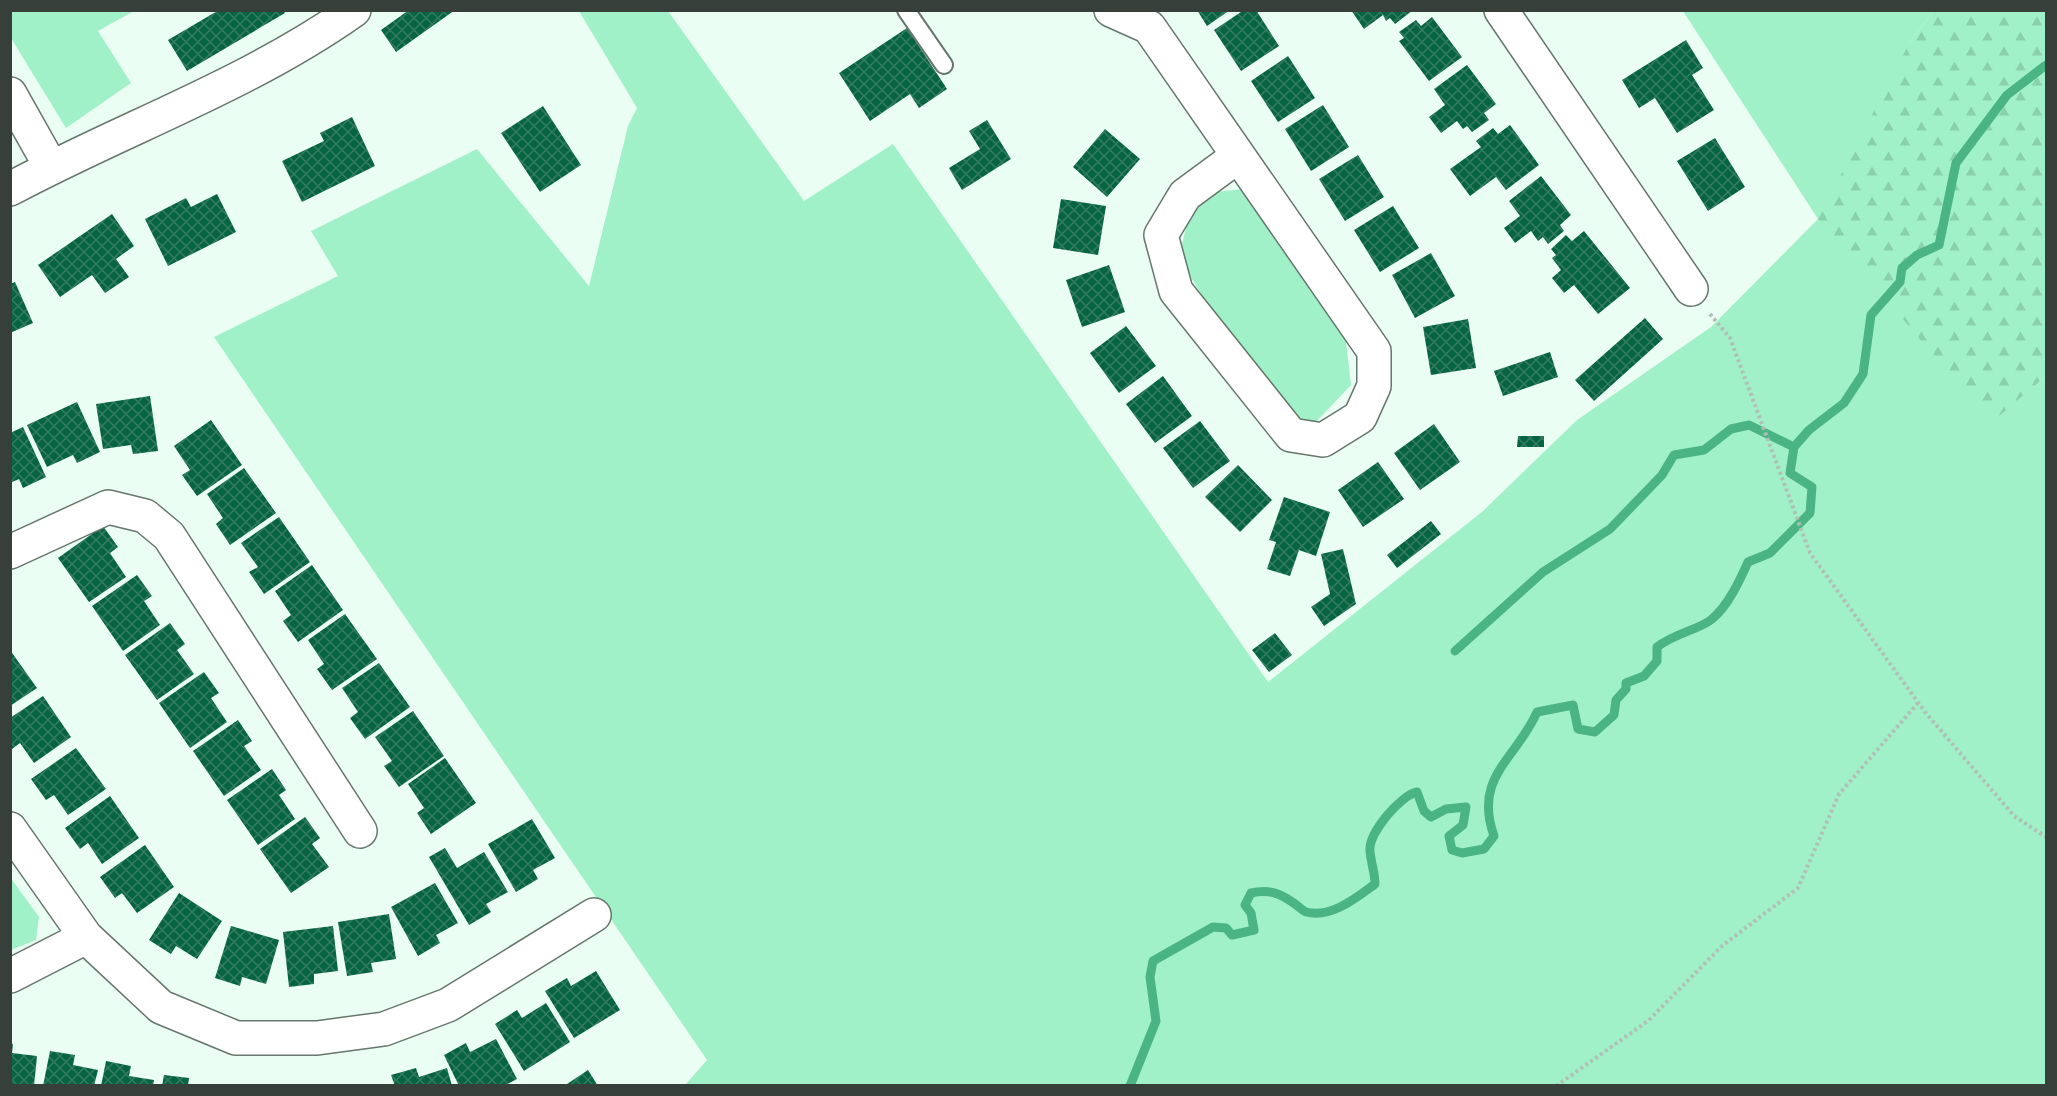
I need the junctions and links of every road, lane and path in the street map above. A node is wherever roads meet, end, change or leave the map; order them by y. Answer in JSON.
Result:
{"nodes":[{"id":1,"x":354,"y":10,"type":"edge"},
{"id":2,"x":906,"y":10,"type":"edge"},
{"id":3,"x":1111,"y":10,"type":"edge"},
{"id":4,"x":1501,"y":10,"type":"edge"},
{"id":5,"x":944,"y":65,"type":"dead end"},
{"id":6,"x":10,"y":94,"type":"edge"},
{"id":7,"x":1238,"y":156,"type":"junction"},
{"id":8,"x":51,"y":167,"type":"junction"},
{"id":9,"x":10,"y":189,"type":"edge"},
{"id":10,"x":1691,"y":289,"type":"joint"},
{"id":11,"x":10,"y":552,"type":"edge"},
{"id":12,"x":1918,"y":703,"type":"junction"},
{"id":13,"x":10,"y":829,"type":"edge"},
{"id":14,"x":360,"y":831,"type":"dead end"},
{"id":15,"x":2046,"y":837,"type":"edge"},
{"id":16,"x":594,"y":915,"type":"dead end"},
{"id":17,"x":86,"y":937,"type":"junction"},
{"id":18,"x":10,"y":976,"type":"edge"},
{"id":19,"x":1556,"y":1086,"type":"edge"}],
"edges":[{"from":1,"to":8,"type":"street"},
{"from":2,"to":5,"type":"lane"},
{"from":3,"to":7,"type":"street"},
{"from":4,"to":10,"type":"street"},
{"from":6,"to":8,"type":"street"},
{"from":7,"to":7,"type":"street"},
{"from":8,"to":9,"type":"street"},
{"from":10,"to":12,"type":"path"},
{"from":11,"to":14,"type":"street"},
{"from":12,"to":15,"type":"path"},
{"from":12,"to":19,"type":"path"},
{"from":13,"to":17,"type":"street"},
{"from":16,"to":17,"type":"street"},
{"from":17,"to":18,"type":"street"}]}
